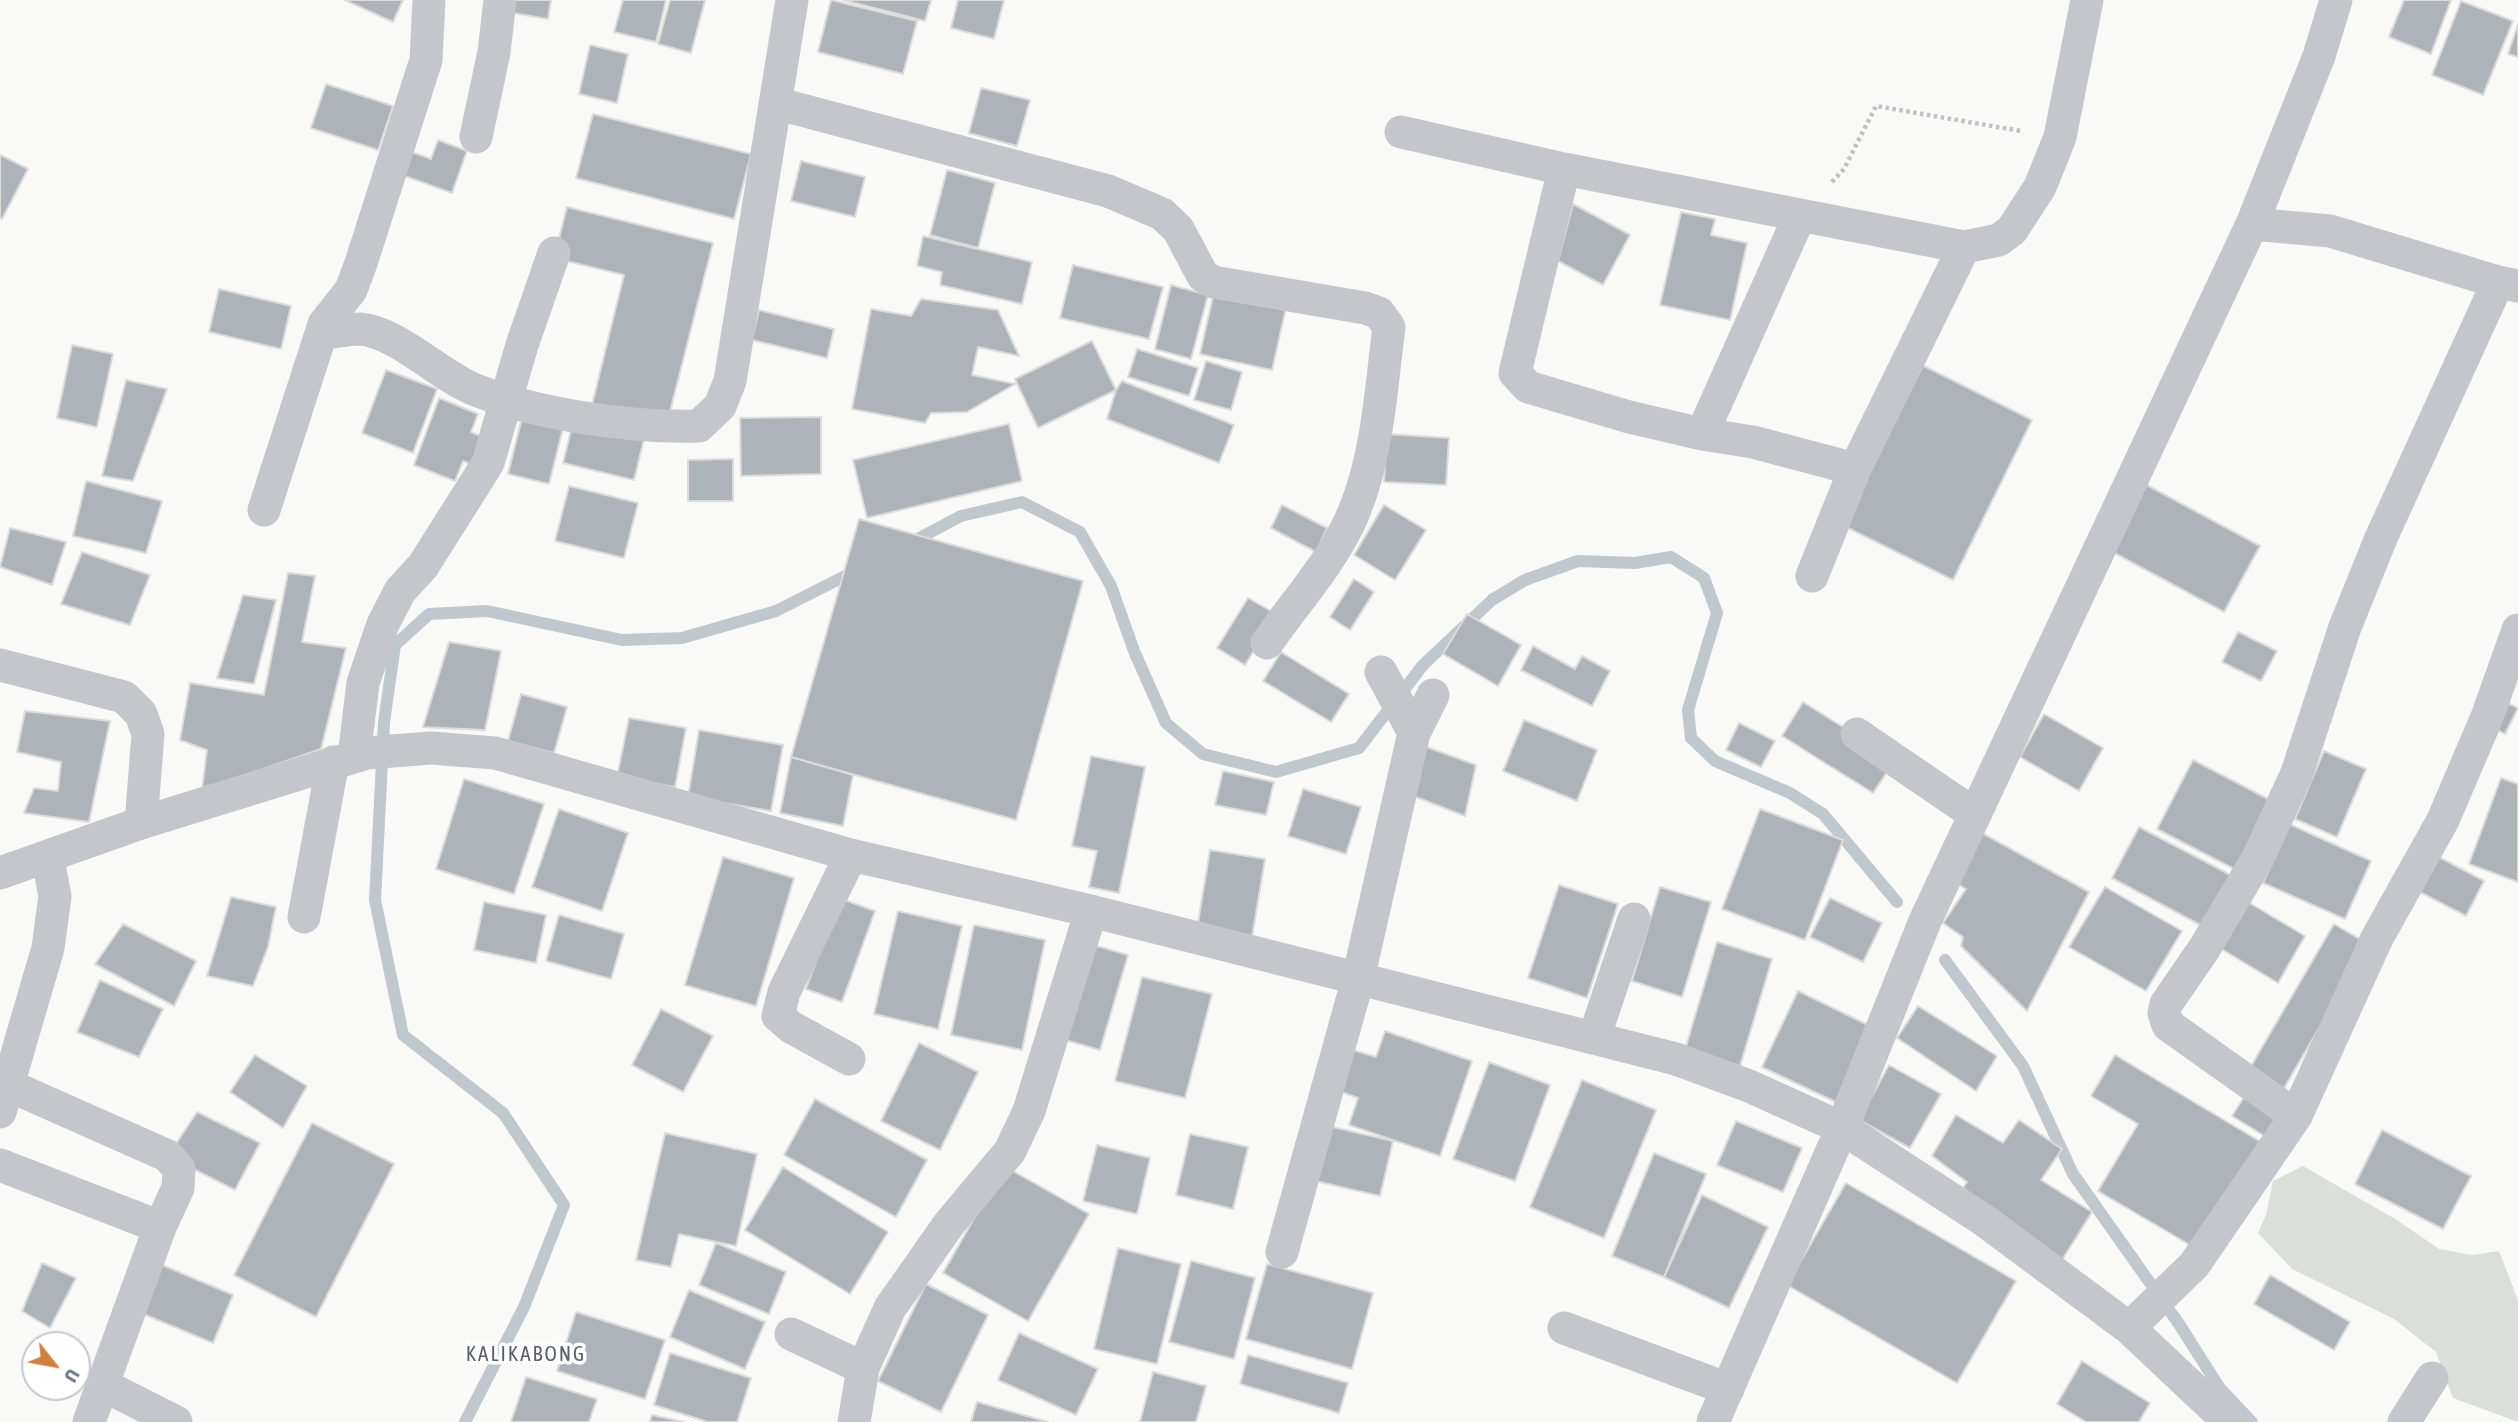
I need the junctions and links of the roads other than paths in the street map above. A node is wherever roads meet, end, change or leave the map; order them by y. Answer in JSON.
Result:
{"nodes":[{"id":1,"x":429,"y":0,"type":"edge"},
{"id":2,"x":500,"y":0,"type":"edge"},
{"id":3,"x":792,"y":0,"type":"edge"},
{"id":4,"x":2087,"y":0,"type":"edge"},
{"id":5,"x":2336,"y":0,"type":"edge"},
{"id":6,"x":775,"y":103,"type":"junction"},
{"id":7,"x":1401,"y":132,"type":"dead end"},
{"id":8,"x":476,"y":137,"type":"dead end"},
{"id":9,"x":1564,"y":169,"type":"junction"},
{"id":10,"x":1800,"y":215,"type":"junction"},
{"id":11,"x":2252,"y":224,"type":"junction"},
{"id":12,"x":1964,"y":247,"type":"junction"},
{"id":13,"x":554,"y":253,"type":"dead end"},
{"id":14,"x":2508,"y":284,"type":"edge"},
{"id":15,"x":323,"y":333,"type":"junction"},
{"id":16,"x":507,"y":401,"type":"junction"},
{"id":17,"x":1702,"y":434,"type":"junction"},
{"id":18,"x":1855,"y":469,"type":"junction"},
{"id":19,"x":264,"y":510,"type":"dead end"},
{"id":20,"x":1812,"y":576,"type":"dead end"},
{"id":21,"x":2518,"y":630,"type":"edge"},
{"id":22,"x":1268,"y":643,"type":"dead end"},
{"id":23,"x":2512,"y":664,"type":"edge"},
{"id":24,"x":0,"y":665,"type":"edge"},
{"id":25,"x":1386,"y":680,"type":"dead end"},
{"id":26,"x":1433,"y":695,"type":"dead end"},
{"id":27,"x":1412,"y":726,"type":"junction"},
{"id":28,"x":1857,"y":734,"type":"dead end"},
{"id":29,"x":351,"y":757,"type":"junction"},
{"id":30,"x":1974,"y":814,"type":"junction"},
{"id":31,"x":141,"y":823,"type":"junction"},
{"id":32,"x":851,"y":855,"type":"junction"},
{"id":33,"x":0,"y":873,"type":"edge"},
{"id":34,"x":50,"y":875,"type":"junction"},
{"id":35,"x":1091,"y":911,"type":"junction"},
{"id":36,"x":304,"y":917,"type":"dead end"},
{"id":37,"x":1634,"y":919,"type":"dead end"},
{"id":38,"x":1358,"y":979,"type":"junction"},
{"id":39,"x":1594,"y":1038,"type":"junction"},
{"id":40,"x":849,"y":1059,"type":"dead end"},
{"id":41,"x":4,"y":1099,"type":"edge"},
{"id":42,"x":2296,"y":1116,"type":"junction"},
{"id":43,"x":1842,"y":1128,"type":"junction"},
{"id":44,"x":0,"y":1165,"type":"edge"},
{"id":45,"x":160,"y":1227,"type":"junction"},
{"id":46,"x":1282,"y":1252,"type":"dead end"},
{"id":47,"x":2137,"y":1322,"type":"junction"},
{"id":48,"x":1564,"y":1328,"type":"dead end"},
{"id":49,"x":791,"y":1334,"type":"dead end"},
{"id":50,"x":863,"y":1368,"type":"junction"},
{"id":51,"x":2432,"y":1378,"type":"dead end"},
{"id":52,"x":103,"y":1385,"type":"junction"},
{"id":53,"x":1728,"y":1389,"type":"junction"},
{"id":54,"x":89,"y":1422,"type":"edge"},
{"id":55,"x":176,"y":1422,"type":"edge"},
{"id":56,"x":854,"y":1422,"type":"edge"},
{"id":57,"x":1713,"y":1422,"type":"edge"},
{"id":58,"x":2229,"y":1422,"type":"edge"},
{"id":59,"x":2404,"y":1422,"type":"edge"}],
"edges":[{"from":1,"to":15,"type":"street"},
{"from":2,"to":8,"type":"street"},
{"from":3,"to":6,"type":"street"},
{"from":4,"to":12,"type":"street"},
{"from":5,"to":11,"type":"street"},
{"from":6,"to":16,"type":"street"},
{"from":6,"to":22,"type":"street"},
{"from":7,"to":9,"type":"street"},
{"from":9,"to":10,"type":"street"},
{"from":9,"to":17,"type":"street"},
{"from":10,"to":12,"type":"street"},
{"from":10,"to":17,"type":"street"},
{"from":11,"to":14,"type":"street"},
{"from":11,"to":30,"type":"street"},
{"from":12,"to":18,"type":"street"},
{"from":13,"to":16,"type":"street"},
{"from":14,"to":42,"type":"street"},
{"from":15,"to":16,"type":"street"},
{"from":15,"to":19,"type":"street"},
{"from":16,"to":29,"type":"street"},
{"from":17,"to":18,"type":"street"},
{"from":18,"to":20,"type":"street"},
{"from":21,"to":23,"type":"street"},
{"from":23,"to":42,"type":"street"},
{"from":24,"to":31,"type":"street"},
{"from":25,"to":27,"type":"street"},
{"from":26,"to":27,"type":"street"},
{"from":27,"to":38,"type":"street"},
{"from":28,"to":30,"type":"street"},
{"from":29,"to":31,"type":"street"},
{"from":29,"to":32,"type":"street"},
{"from":29,"to":36,"type":"street"},
{"from":30,"to":43,"type":"street"},
{"from":31,"to":34,"type":"street"},
{"from":32,"to":35,"type":"street"},
{"from":32,"to":40,"type":"street"},
{"from":33,"to":34,"type":"street"},
{"from":34,"to":41,"type":"street"},
{"from":35,"to":38,"type":"street"},
{"from":35,"to":50,"type":"street"},
{"from":37,"to":39,"type":"street"},
{"from":38,"to":39,"type":"street"},
{"from":38,"to":46,"type":"street"},
{"from":39,"to":43,"type":"street"},
{"from":41,"to":45,"type":"street"},
{"from":42,"to":47,"type":"street"},
{"from":43,"to":47,"type":"street"},
{"from":43,"to":53,"type":"street"},
{"from":44,"to":45,"type":"street"},
{"from":45,"to":52,"type":"street"},
{"from":47,"to":58,"type":"street"},
{"from":48,"to":53,"type":"street"},
{"from":49,"to":50,"type":"street"},
{"from":50,"to":56,"type":"street"},
{"from":51,"to":59,"type":"street"},
{"from":52,"to":54,"type":"street"},
{"from":52,"to":55,"type":"street"},
{"from":53,"to":57,"type":"street"}]}
